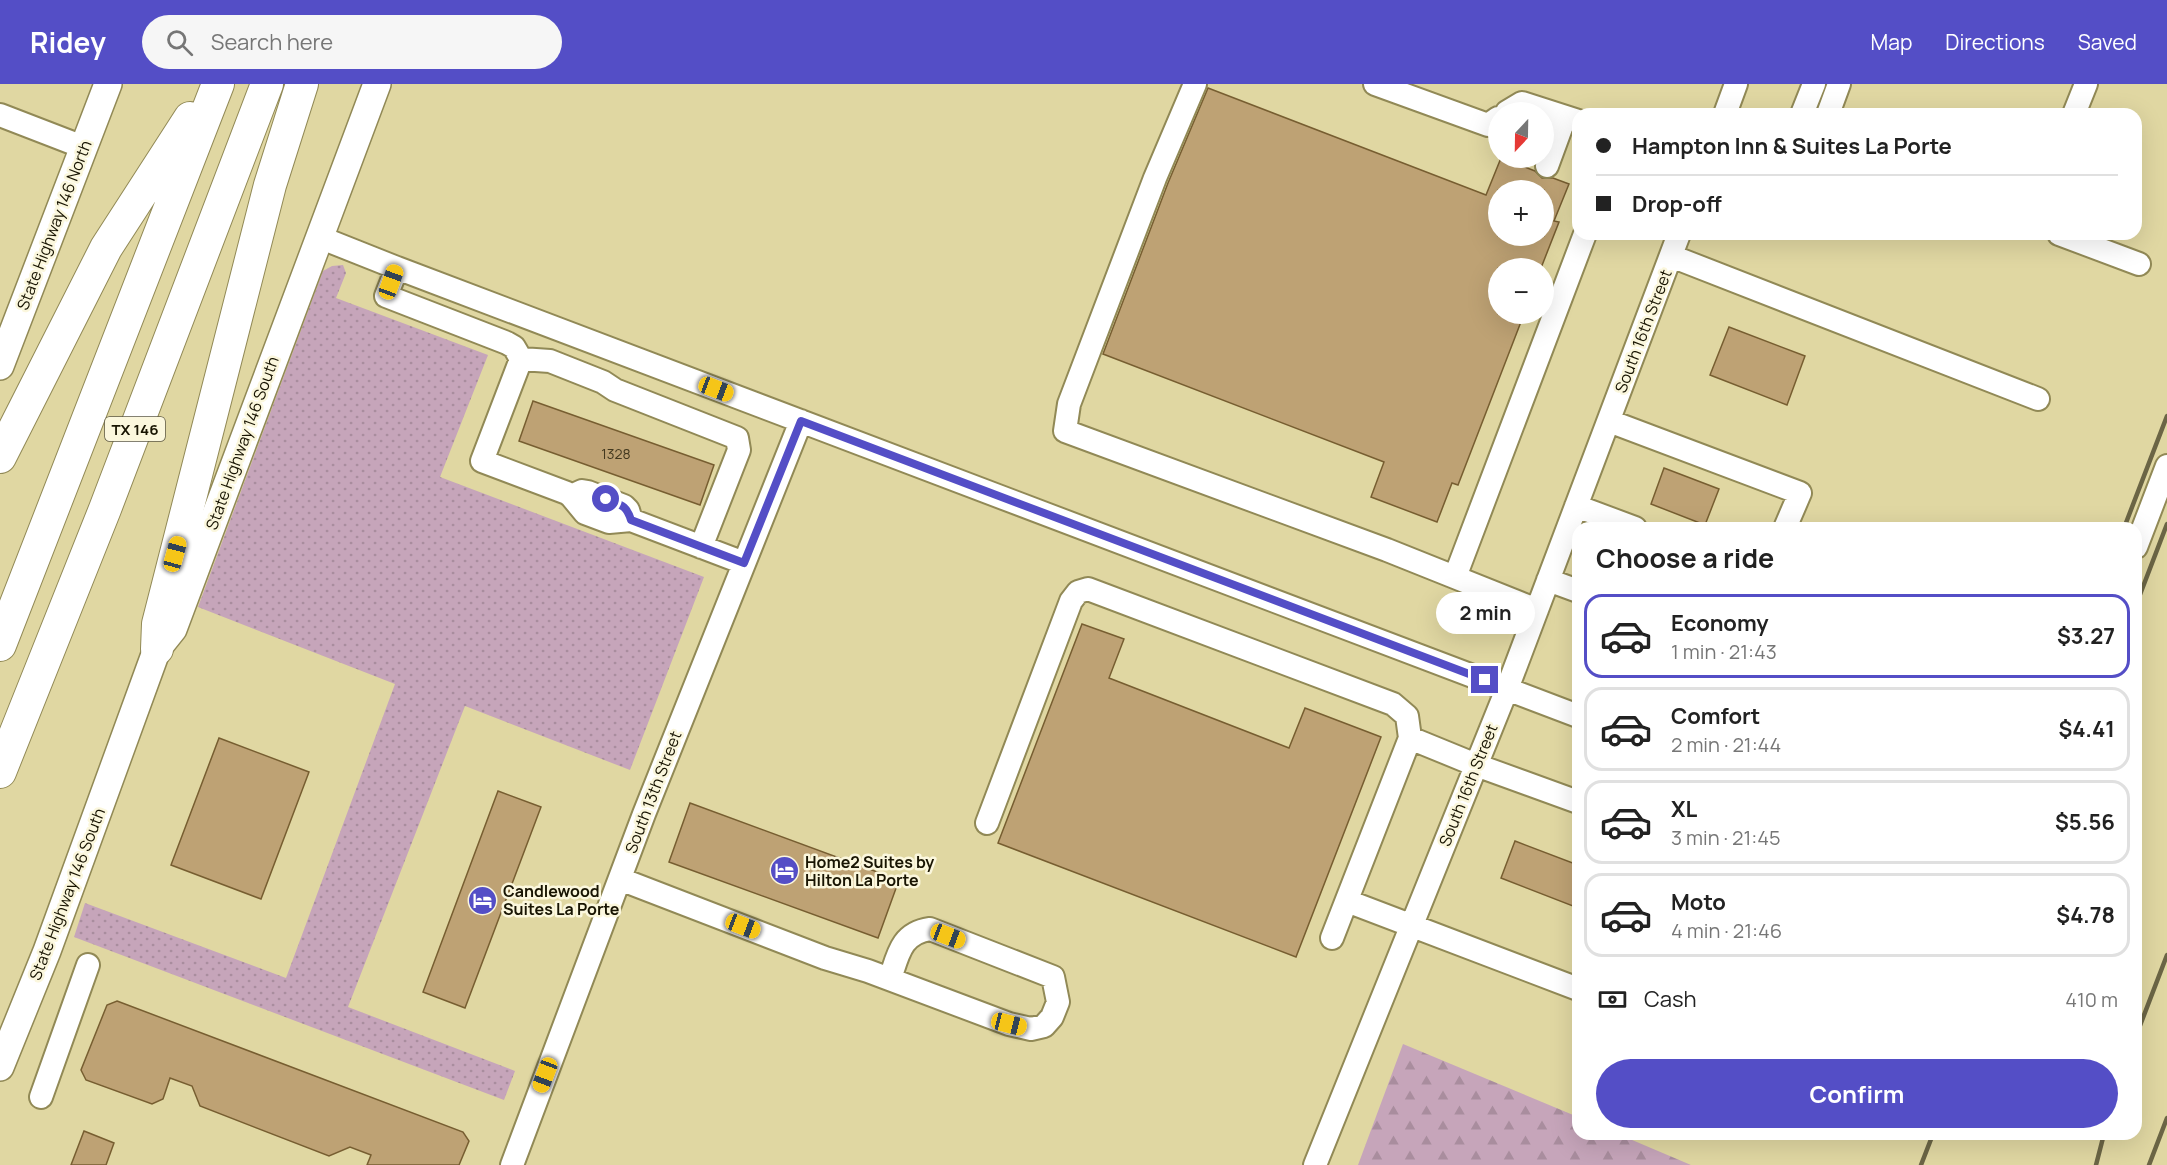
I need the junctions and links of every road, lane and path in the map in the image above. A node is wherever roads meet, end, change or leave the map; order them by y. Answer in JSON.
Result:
{"nodes":[{"id":1,"x":108,"y":84,"type":"edge"},
{"id":2,"x":212,"y":84,"type":"edge"},
{"id":3,"x":218,"y":84,"type":"edge"},
{"id":4,"x":267,"y":84,"type":"edge"},
{"id":5,"x":302,"y":84,"type":"edge"},
{"id":6,"x":377,"y":84,"type":"edge"},
{"id":7,"x":1194,"y":84,"type":"edge"},
{"id":8,"x":1376,"y":84,"type":"edge"},
{"id":9,"x":1736,"y":84,"type":"edge"},
{"id":10,"x":1814,"y":84,"type":"edge"},
{"id":11,"x":1839,"y":84,"type":"edge"},
{"id":12,"x":2086,"y":84,"type":"edge"},
{"id":13,"x":1732,"y":108,"type":"edge"},
{"id":14,"x":1804,"y":108,"type":"edge"},
{"id":15,"x":1830,"y":108,"type":"edge"},
{"id":16,"x":2076,"y":108,"type":"edge"},
{"id":17,"x":1554,"y":113,"type":"edge"},
{"id":18,"x":0,"y":115,"type":"edge"},
{"id":19,"x":1572,"y":119,"type":"edge"},
{"id":20,"x":1488,"y":125,"type":"edge"},
{"id":21,"x":84,"y":147,"type":"junction"},
{"id":22,"x":1554,"y":153,"type":"edge"},
{"id":23,"x":319,"y":237,"type":"junction"},
{"id":24,"x":1583,"y":240,"type":"edge"},
{"id":25,"x":1678,"y":240,"type":"edge"},
{"id":26,"x":2076,"y":240,"type":"edge"},
{"id":27,"x":1671,"y":256,"type":"junction"},
{"id":28,"x":2139,"y":264,"type":"dead end"},
{"id":29,"x":396,"y":268,"type":"junction"},
{"id":30,"x":521,"y":358,"type":"junction"},
{"id":31,"x":0,"y":366,"type":"edge"},
{"id":32,"x":2038,"y":399,"type":"dead end"},
{"id":33,"x":801,"y":421,"type":"junction"},
{"id":34,"x":1609,"y":421,"type":"junction"},
{"id":35,"x":0,"y":457,"type":"edge"},
{"id":36,"x":2167,"y":466,"type":"edge"},
{"id":37,"x":1576,"y":506,"type":"junction"},
{"id":38,"x":1619,"y":522,"type":"edge"},
{"id":39,"x":1788,"y":522,"type":"edge"},
{"id":40,"x":2142,"y":531,"type":"edge"},
{"id":41,"x":702,"y":547,"type":"junction"},
{"id":42,"x":744,"y":563,"type":"junction"},
{"id":43,"x":1455,"y":577,"type":"junction"},
{"id":44,"x":1548,"y":580,"type":"junction"},
{"id":45,"x":1572,"y":589,"type":"edge"},
{"id":46,"x":1537,"y":610,"type":"junction"},
{"id":47,"x":0,"y":645,"type":"edge"},
{"id":48,"x":157,"y":649,"type":"junction"},
{"id":49,"x":1507,"y":689,"type":"junction"},
{"id":50,"x":1572,"y":714,"type":"edge"},
{"id":51,"x":1410,"y":738,"type":"junction"},
{"id":52,"x":1476,"y":765,"type":"junction"},
{"id":53,"x":0,"y":772,"type":"edge"},
{"id":54,"x":1572,"y":800,"type":"edge"},
{"id":55,"x":987,"y":823,"type":"dead end"},
{"id":56,"x":620,"y":879,"type":"junction"},
{"id":57,"x":1347,"y":901,"type":"junction"},
{"id":58,"x":1411,"y":926,"type":"junction"},
{"id":59,"x":1332,"y":938,"type":"dead end"},
{"id":60,"x":88,"y":965,"type":"dead end"},
{"id":61,"x":890,"y":980,"type":"junction"},
{"id":62,"x":1572,"y":986,"type":"edge"},
{"id":63,"x":0,"y":1067,"type":"edge"},
{"id":64,"x":41,"y":1097,"type":"dead end"},
{"id":65,"x":512,"y":1165,"type":"edge"},
{"id":66,"x":1315,"y":1165,"type":"edge"}],
"edges":[{"from":1,"to":21,"type":"main road","name":"State Highway 146 North"},
{"from":2,"to":35,"type":"highway"},
{"from":3,"to":47,"type":"highway","number":"TX 146"},
{"from":4,"to":53,"type":"highway","number":"TX 146"},
{"from":5,"to":48,"type":"highway"},
{"from":6,"to":23,"type":"main road","name":"State Highway 146 South"},
{"from":7,"to":43,"type":"street"},
{"from":8,"to":20,"type":"street"},
{"from":9,"to":13,"type":"street"},
{"from":10,"to":14,"type":"street"},
{"from":11,"to":15,"type":"street"},
{"from":12,"to":16,"type":"street"},
{"from":17,"to":19,"type":"street"},
{"from":18,"to":21,"type":"street"},
{"from":19,"to":22,"type":"street"},
{"from":21,"to":31,"type":"main road","name":"State Highway 146 North"},
{"from":23,"to":29,"type":"street"},
{"from":23,"to":48,"type":"main road","name":"State Highway 146 South"},
{"from":24,"to":43,"type":"street"},
{"from":25,"to":27,"type":"street","name":"South 16th Street"},
{"from":26,"to":28,"type":"street"},
{"from":27,"to":32,"type":"street"},
{"from":27,"to":34,"type":"street","name":"South 16th Street"},
{"from":29,"to":30,"type":"street"},
{"from":29,"to":33,"type":"street"},
{"from":30,"to":41,"type":"street"},
{"from":30,"to":41,"type":"street"},
{"from":33,"to":42,"type":"street","name":"South 13th Street"},
{"from":33,"to":49,"type":"street"},
{"from":34,"to":37,"type":"street","name":"South 16th Street"},
{"from":34,"to":39,"type":"street"},
{"from":36,"to":40,"type":"street"},
{"from":37,"to":38,"type":"street"},
{"from":37,"to":44,"type":"street","name":"South 16th Street"},
{"from":41,"to":42,"type":"street"},
{"from":42,"to":56,"type":"street","name":"South 13th Street"},
{"from":43,"to":46,"type":"street"},
{"from":44,"to":45,"type":"street"},
{"from":44,"to":46,"type":"street","name":"South 16th Street"},
{"from":46,"to":49,"type":"street","name":"South 16th Street"},
{"from":48,"to":63,"type":"main road","name":"State Highway 146 South"},
{"from":49,"to":50,"type":"street"},
{"from":49,"to":52,"type":"street","name":"South 16th Street"},
{"from":51,"to":52,"type":"street"},
{"from":51,"to":55,"type":"street"},
{"from":51,"to":57,"type":"street"},
{"from":52,"to":54,"type":"street"},
{"from":52,"to":58,"type":"street","name":"South 16th Street"},
{"from":56,"to":61,"type":"street"},
{"from":56,"to":65,"type":"street","name":"South 13th Street"},
{"from":57,"to":58,"type":"street"},
{"from":57,"to":59,"type":"street"},
{"from":58,"to":62,"type":"street"},
{"from":58,"to":66,"type":"street","name":"South 16th Street"},
{"from":60,"to":64,"type":"street"},
{"from":61,"to":61,"type":"street"}]}
